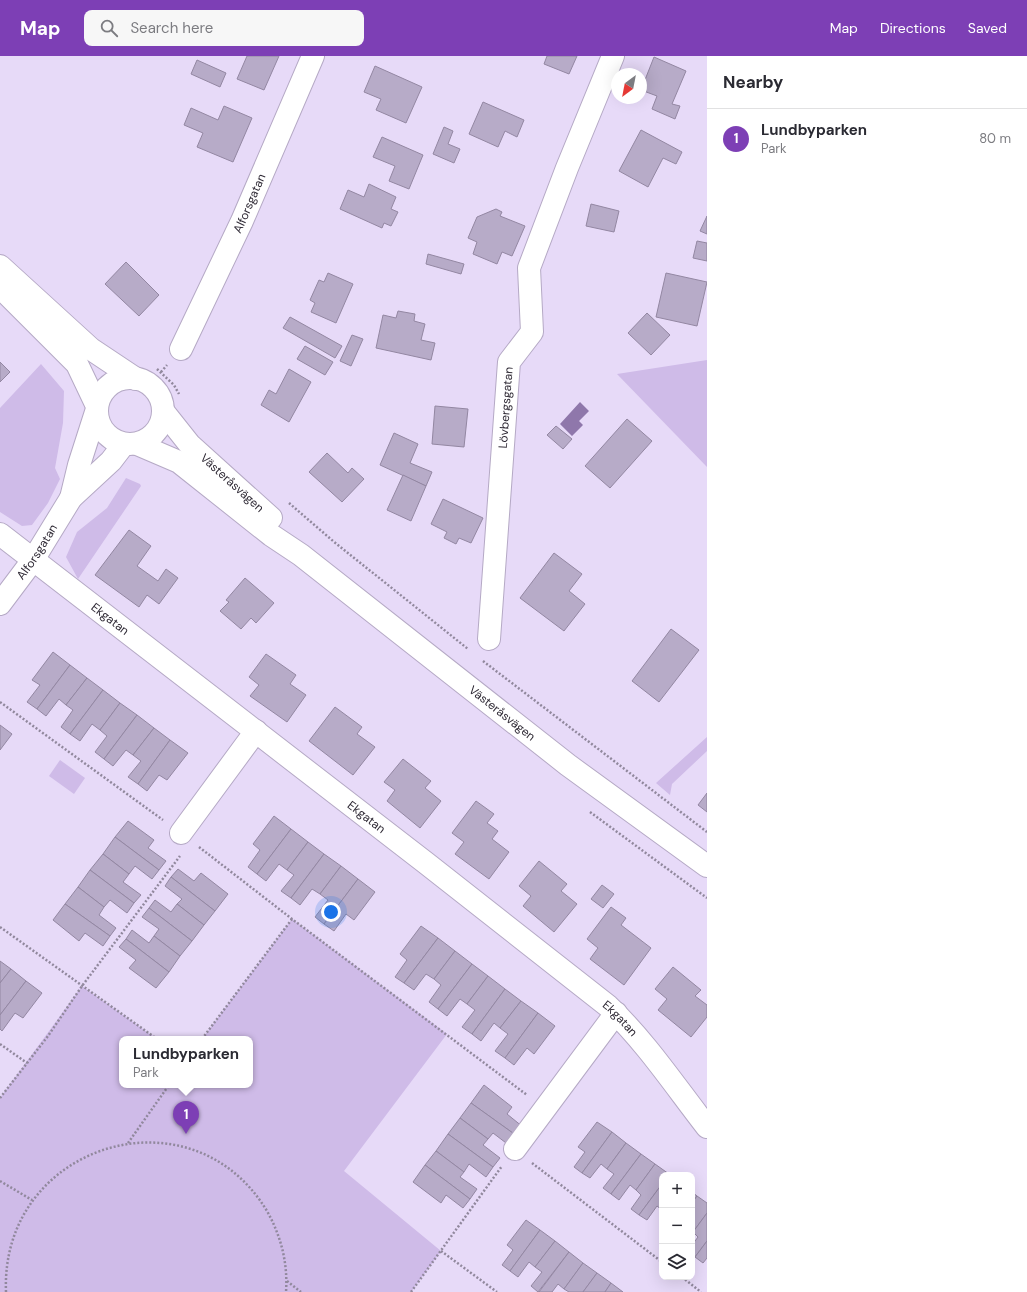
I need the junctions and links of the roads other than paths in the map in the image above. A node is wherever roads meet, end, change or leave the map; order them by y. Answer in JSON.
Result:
{"nodes":[{"id":1,"x":313,"y":56,"type":"edge"},
{"id":2,"x":613,"y":56,"type":"edge"},
{"id":3,"x":0,"y":266,"type":"edge"},
{"id":4,"x":0,"y":287,"type":"edge"},
{"id":5,"x":181,"y":349,"type":"dead end"},
{"id":6,"x":144,"y":372,"type":"junction"},
{"id":7,"x":97,"y":409,"type":"junction"},
{"id":8,"x":163,"y":410,"type":"junction"},
{"id":9,"x":131,"y":444,"type":"junction"},
{"id":10,"x":71,"y":498,"type":"junction"},
{"id":11,"x":0,"y":534,"type":"edge"},
{"id":12,"x":301,"y":555,"type":"junction"},
{"id":13,"x":33,"y":560,"type":"junction"},
{"id":14,"x":0,"y":604,"type":"edge"},
{"id":15,"x":489,"y":639,"type":"dead end"},
{"id":16,"x":256,"y":731,"type":"junction"},
{"id":17,"x":186,"y":837,"type":"road end"},
{"id":18,"x":707,"y":866,"type":"edge"},
{"id":19,"x":616,"y":1013,"type":"junction"},
{"id":20,"x":707,"y":1127,"type":"edge"},
{"id":21,"x":515,"y":1149,"type":"road end"}],
"edges":[{"from":1,"to":5,"type":"street","name":"Alforsgatan"},
{"from":2,"to":15,"type":"street","name":"Lövbergsgatan"},
{"from":3,"to":6,"type":"street"},
{"from":4,"to":7,"type":"street"},
{"from":6,"to":7,"type":"street"},
{"from":6,"to":8,"type":"street"},
{"from":7,"to":9,"type":"street"},
{"from":7,"to":10,"type":"street","name":"Alforsgatan"},
{"from":8,"to":9,"type":"street"},
{"from":8,"to":12,"type":"street","name":"Västeråsvägen"},
{"from":9,"to":10,"type":"street","name":"Alforsgatan"},
{"from":9,"to":12,"type":"street","name":"Västeråsvägen"},
{"from":10,"to":13,"type":"street","name":"Alforsgatan"},
{"from":11,"to":13,"type":"street","name":"Ekgatan"},
{"from":12,"to":18,"type":"street","name":"Västeråsvägen"},
{"from":13,"to":14,"type":"street","name":"Alforsgatan"},
{"from":13,"to":16,"type":"street","name":"Ekgatan"},
{"from":16,"to":17,"type":"street"},
{"from":16,"to":19,"type":"street","name":"Ekgatan"},
{"from":19,"to":20,"type":"street","name":"Ekgatan"},
{"from":19,"to":21,"type":"street"}]}
